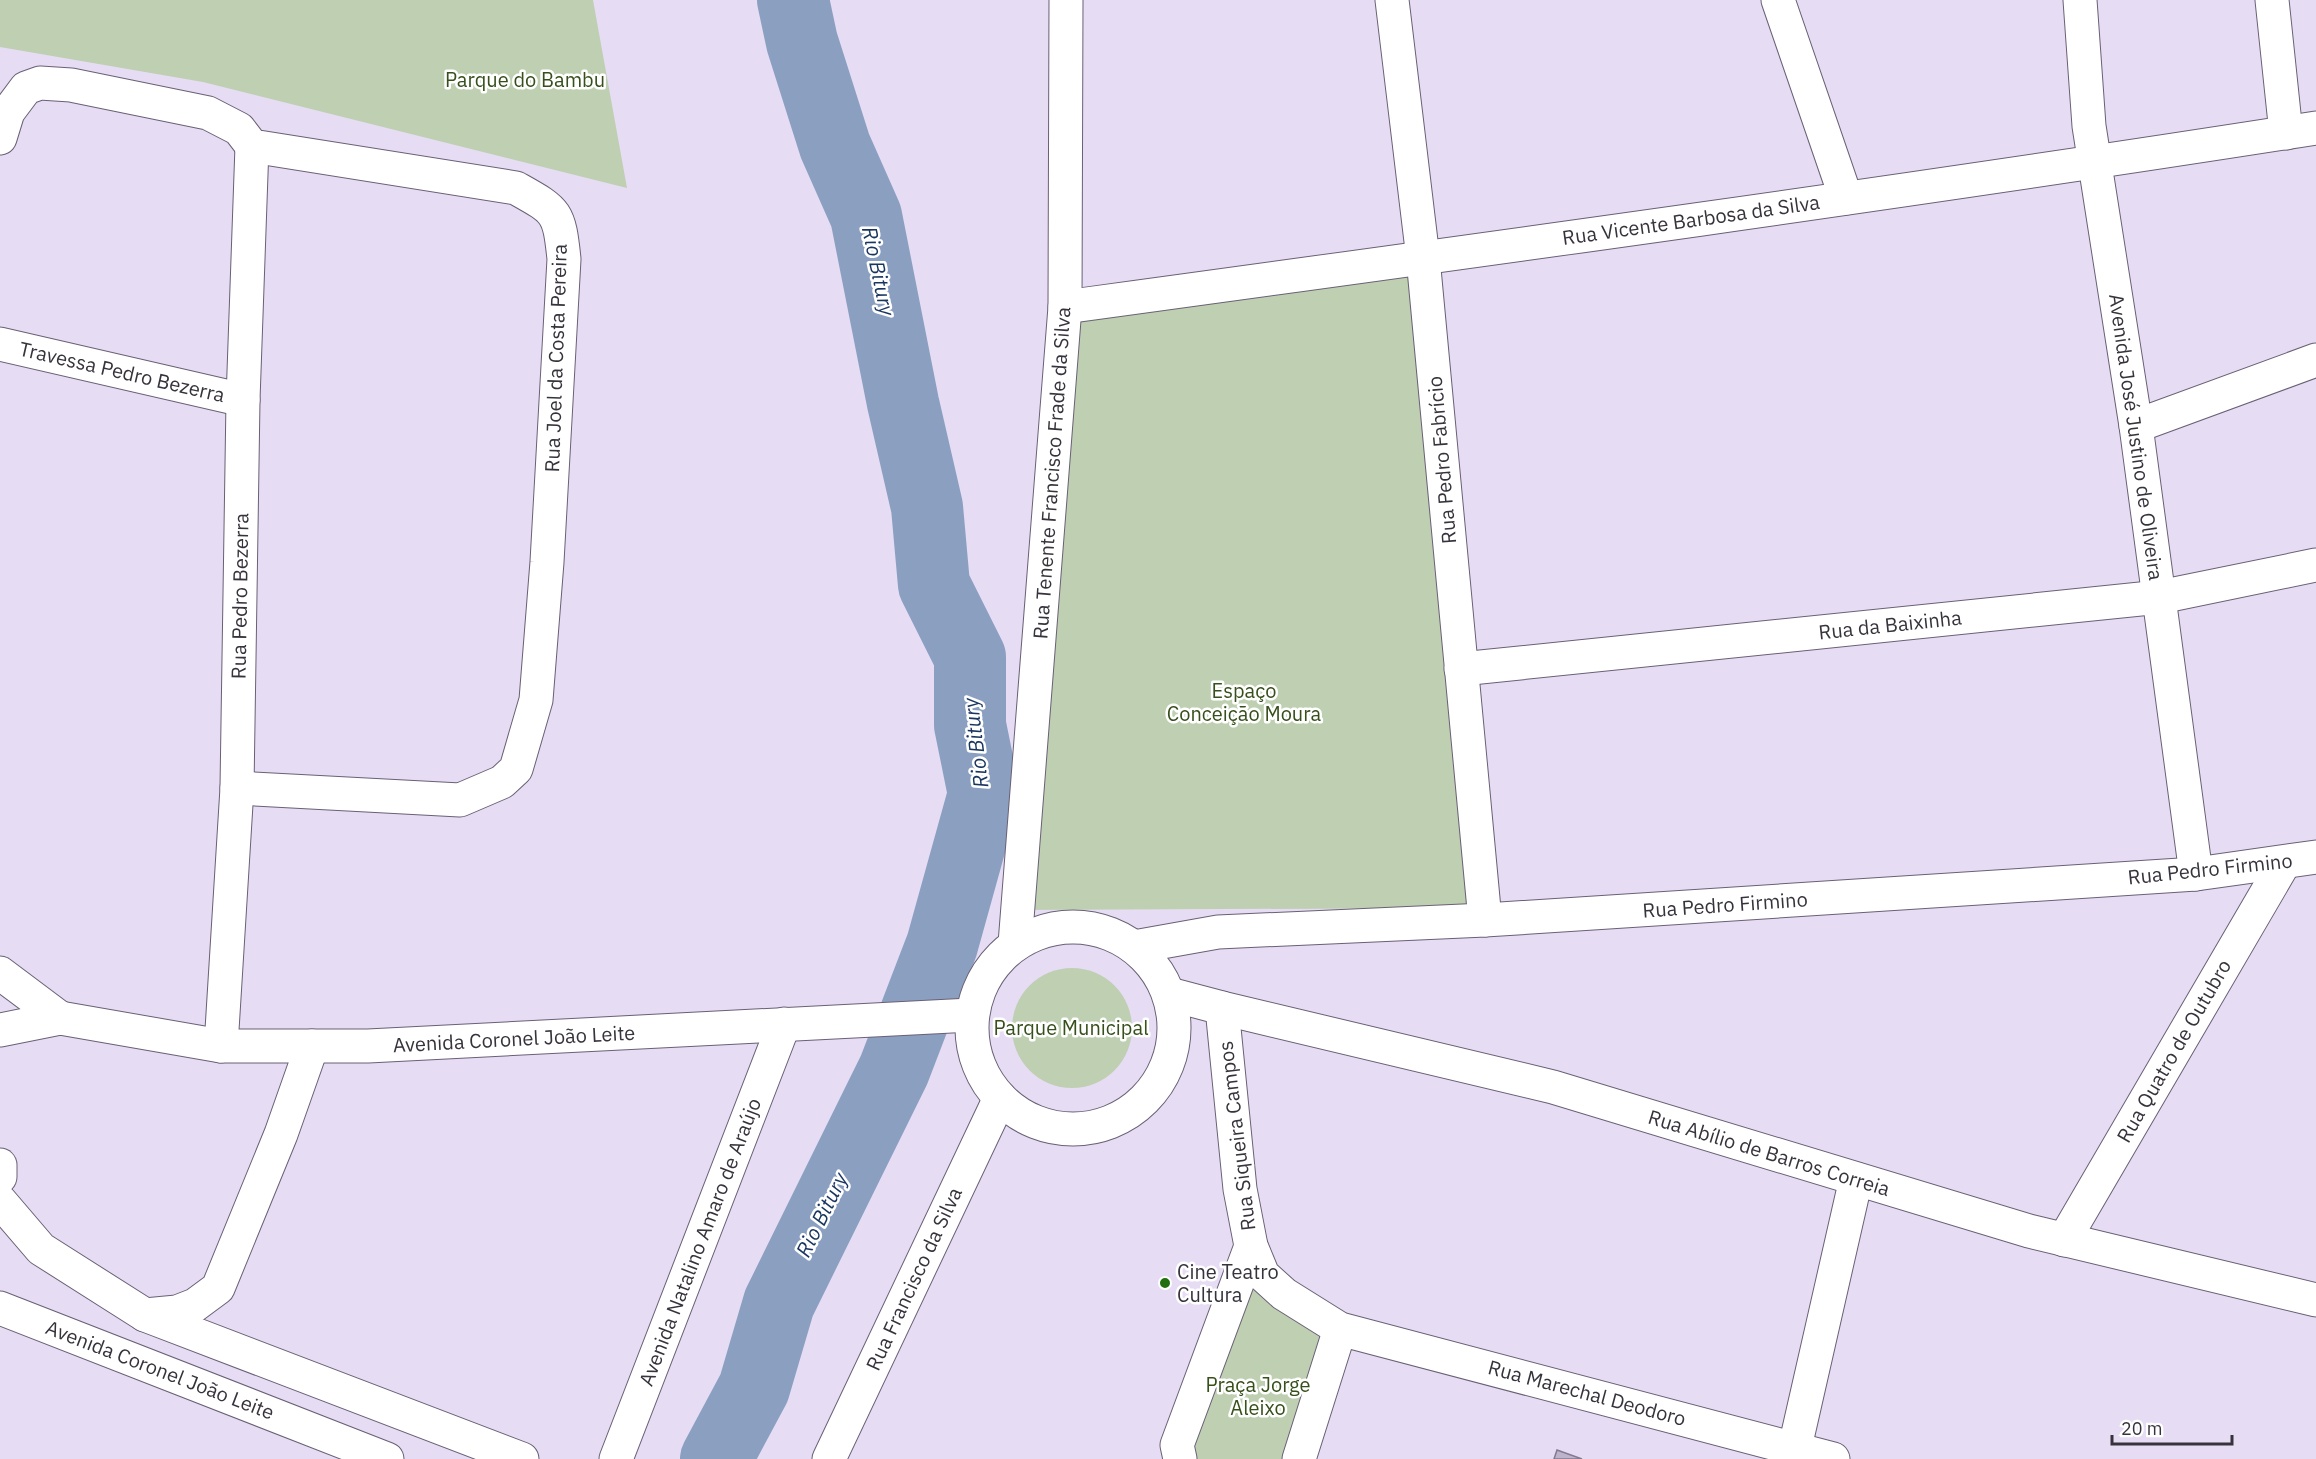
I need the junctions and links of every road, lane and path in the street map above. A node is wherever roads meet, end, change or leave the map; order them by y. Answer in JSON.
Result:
{"nodes":[{"id":1,"x":1066,"y":0,"type":"edge"},
{"id":2,"x":1392,"y":0,"type":"edge"},
{"id":3,"x":1778,"y":0,"type":"edge"},
{"id":4,"x":2080,"y":0,"type":"edge"},
{"id":5,"x":2272,"y":0,"type":"edge"},
{"id":6,"x":2301,"y":131,"type":"edge"},
{"id":7,"x":0,"y":138,"type":"edge"},
{"id":8,"x":252,"y":146,"type":"junction"},
{"id":9,"x":2095,"y":162,"type":"junction"},
{"id":10,"x":1846,"y":198,"type":"junction"},
{"id":11,"x":1423,"y":258,"type":"junction"},
{"id":12,"x":1065,"y":307,"type":"junction"},
{"id":13,"x":0,"y":344,"type":"edge"},
{"id":14,"x":2316,"y":360,"type":"edge"},
{"id":15,"x":243,"y":400,"type":"junction"},
{"id":16,"x":2136,"y":426,"type":"junction"},
{"id":17,"x":2316,"y":565,"type":"edge"},
{"id":18,"x":2160,"y":597,"type":"junction"},
{"id":19,"x":1461,"y":669,"type":"junction"},
{"id":20,"x":237,"y":788,"type":"junction"},
{"id":21,"x":2316,"y":857,"type":"edge"},
{"id":22,"x":2284,"y":863,"type":"junction"},
{"id":23,"x":2196,"y":874,"type":"junction"},
{"id":24,"x":1485,"y":920,"type":"junction"},
{"id":25,"x":1015,"y":944,"type":"junction"},
{"id":26,"x":1134,"y":947,"type":"junction"},
{"id":27,"x":0,"y":973,"type":"edge"},
{"id":28,"x":1169,"y":994,"type":"junction"},
{"id":29,"x":1222,"y":1008,"type":"junction"},
{"id":30,"x":955,"y":1016,"type":"junction"},
{"id":31,"x":60,"y":1018,"type":"junction"},
{"id":32,"x":784,"y":1024,"type":"junction"},
{"id":33,"x":0,"y":1030,"type":"edge"},
{"id":34,"x":221,"y":1046,"type":"junction"},
{"id":35,"x":312,"y":1046,"type":"junction"},
{"id":36,"x":1000,"y":1098,"type":"junction"},
{"id":37,"x":0,"y":1165,"type":"edge"},
{"id":38,"x":0,"y":1177,"type":"edge"},
{"id":39,"x":1856,"y":1179,"type":"junction"},
{"id":40,"x":0,"y":1201,"type":"edge"},
{"id":41,"x":2064,"y":1240,"type":"junction"},
{"id":42,"x":1251,"y":1246,"type":"junction"},
{"id":43,"x":2316,"y":1300,"type":"edge"},
{"id":44,"x":0,"y":1308,"type":"edge"},
{"id":45,"x":145,"y":1315,"type":"junction"},
{"id":46,"x":1340,"y":1329,"type":"junction"},
{"id":47,"x":1795,"y":1448,"type":"junction"},
{"id":48,"x":387,"y":1459,"type":"edge"},
{"id":49,"x":522,"y":1459,"type":"edge"},
{"id":50,"x":616,"y":1459,"type":"edge"},
{"id":51,"x":829,"y":1459,"type":"edge"},
{"id":52,"x":1180,"y":1459,"type":"edge"},
{"id":53,"x":1299,"y":1459,"type":"edge"},
{"id":54,"x":1833,"y":1459,"type":"edge"}],
"edges":[{"from":1,"to":12,"type":"street","name":"Rua Tenente Francisco Frade da Silva"},
{"from":2,"to":11,"type":"street","name":"Rua Pedro Fabrício"},
{"from":3,"to":10,"type":"street"},
{"from":4,"to":9,"type":"street","name":"Avenida José Justino de Oliveira"},
{"from":5,"to":6,"type":"street"},
{"from":6,"to":9,"type":"street","name":"Rua Vicente Barbosa da Silva"},
{"from":7,"to":8,"type":"street"},
{"from":8,"to":15,"type":"street","name":"Rua Pedro Bezerra"},
{"from":8,"to":20,"type":"street","name":"Rua Joel da Costa Pereira"},
{"from":9,"to":10,"type":"street","name":"Rua Vicente Barbosa da Silva"},
{"from":9,"to":16,"type":"street","name":"Avenida José Justino de Oliveira"},
{"from":10,"to":11,"type":"street","name":"Rua Vicente Barbosa da Silva"},
{"from":11,"to":12,"type":"street","name":"Rua Vicente Barbosa da Silva"},
{"from":11,"to":19,"type":"street","name":"Rua Pedro Fabrício"},
{"from":12,"to":25,"type":"street","name":"Rua Tenente Francisco Frade da Silva"},
{"from":13,"to":15,"type":"street","name":"Travessa Pedro Bezerra"},
{"from":14,"to":16,"type":"street"},
{"from":15,"to":20,"type":"street","name":"Rua Pedro Bezerra"},
{"from":16,"to":18,"type":"street","name":"Avenida José Justino de Oliveira"},
{"from":17,"to":18,"type":"street","name":"Rua da Baixinha"},
{"from":18,"to":19,"type":"street","name":"Rua da Baixinha"},
{"from":18,"to":23,"type":"street","name":"Avenida José Justino de Oliveira"},
{"from":19,"to":24,"type":"street","name":"Rua Pedro Fabrício"},
{"from":20,"to":34,"type":"street","name":"Rua Pedro Bezerra"},
{"from":21,"to":22,"type":"street","name":"Rua Pedro Firmino"},
{"from":22,"to":23,"type":"street","name":"Rua Pedro Firmino"},
{"from":22,"to":41,"type":"street","name":"Rua Quatro de Outubro"},
{"from":23,"to":24,"type":"street","name":"Rua Pedro Firmino"},
{"from":24,"to":26,"type":"street","name":"Rua Pedro Firmino"},
{"from":25,"to":26,"type":"street"},
{"from":25,"to":30,"type":"street"},
{"from":26,"to":28,"type":"street"},
{"from":27,"to":31,"type":"street","name":"Avenida Coronel João Leite"},
{"from":28,"to":29,"type":"street","name":"Rua Abílio de Barros Correia"},
{"from":28,"to":36,"type":"street"},
{"from":29,"to":39,"type":"street","name":"Rua Abílio de Barros Correia"},
{"from":29,"to":42,"type":"street","name":"Rua Siqueira Campos"},
{"from":30,"to":32,"type":"street","name":"Avenida Coronel João Leite"},
{"from":30,"to":36,"type":"street"},
{"from":31,"to":33,"type":"street","name":"Avenida Coronel João Leite"},
{"from":31,"to":34,"type":"street","name":"Avenida Coronel João Leite"},
{"from":32,"to":35,"type":"street","name":"Avenida Coronel João Leite"},
{"from":32,"to":50,"type":"street","name":"Avenida Natalino Amaro de Araújo"},
{"from":34,"to":35,"type":"street","name":"Avenida Coronel João Leite"},
{"from":35,"to":45,"type":"street"},
{"from":36,"to":51,"type":"street","name":"Rua Francisco da Silva"},
{"from":37,"to":38,"type":"street"},
{"from":39,"to":41,"type":"street","name":"Rua Abílio de Barros Correia"},
{"from":39,"to":47,"type":"street"},
{"from":40,"to":45,"type":"street"},
{"from":41,"to":43,"type":"street","name":"Rua Abílio de Barros Correia"},
{"from":42,"to":46,"type":"street","name":"Rua Siqueira Campos"},
{"from":42,"to":52,"type":"street"},
{"from":44,"to":48,"type":"street","name":"Avenida Coronel João Leite"},
{"from":45,"to":49,"type":"street"},
{"from":46,"to":47,"type":"street","name":"Rua Marechal Deodoro"},
{"from":46,"to":53,"type":"street"},
{"from":47,"to":54,"type":"street","name":"Rua Marechal Deodoro"}]}
